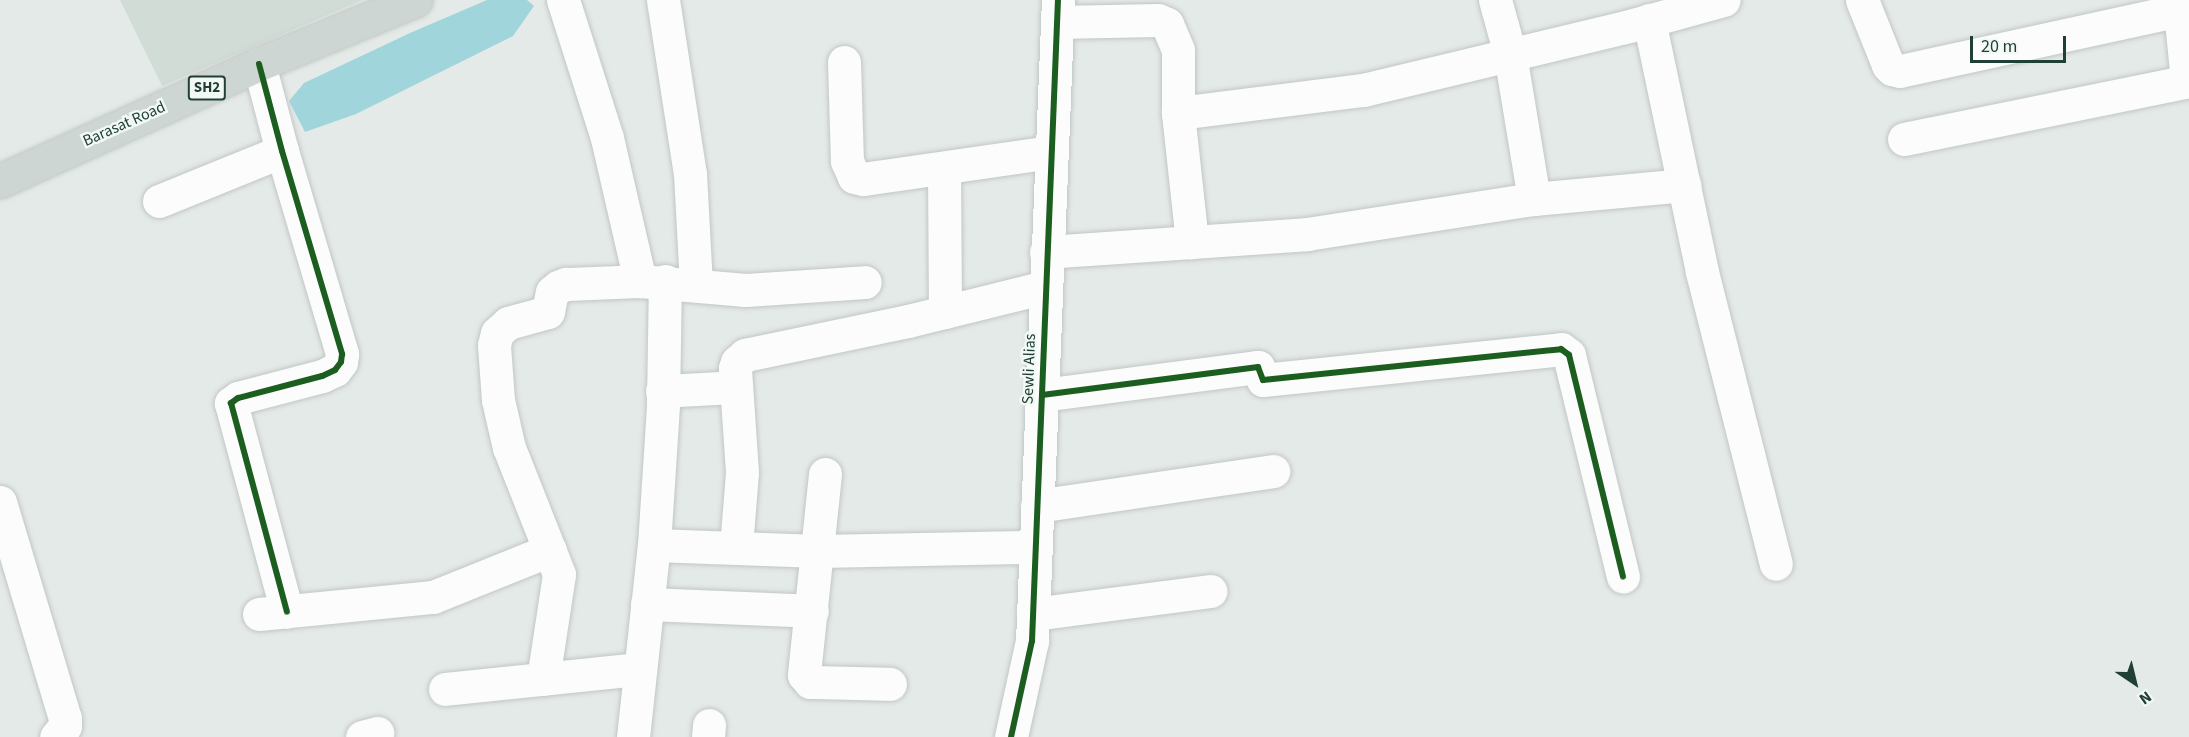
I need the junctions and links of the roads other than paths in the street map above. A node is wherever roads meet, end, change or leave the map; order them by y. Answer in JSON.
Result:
{"nodes":[{"id":1,"x":415,"y":0,"type":"edge"},
{"id":2,"x":563,"y":0,"type":"edge"},
{"id":3,"x":663,"y":0,"type":"edge"},
{"id":4,"x":1495,"y":0,"type":"edge"},
{"id":5,"x":1724,"y":0,"type":"edge"},
{"id":6,"x":1862,"y":0,"type":"edge"},
{"id":7,"x":2179,"y":5,"type":"edge"},
{"id":8,"x":1058,"y":11,"type":"edge"},
{"id":9,"x":1636,"y":15,"type":"edge"},
{"id":10,"x":1510,"y":54,"type":"junction"},
{"id":11,"x":844,"y":62,"type":"dead end"},
{"id":12,"x":260,"y":64,"type":"junction"},
{"id":13,"x":2188,"y":81,"type":"edge"},
{"id":14,"x":1178,"y":113,"type":"junction"},
{"id":15,"x":1904,"y":139,"type":"dead end"},
{"id":16,"x":282,"y":151,"type":"junction"},
{"id":17,"x":1051,"y":152,"type":"junction"},
{"id":18,"x":944,"y":168,"type":"junction"},
{"id":19,"x":0,"y":181,"type":"edge"},
{"id":20,"x":1684,"y":185,"type":"junction"},
{"id":21,"x":1534,"y":199,"type":"junction"},
{"id":22,"x":159,"y":201,"type":"dead end"},
{"id":23,"x":1192,"y":242,"type":"junction"},
{"id":24,"x":1046,"y":252,"type":"junction"},
{"id":25,"x":667,"y":282,"type":"junction"},
{"id":26,"x":865,"y":282,"type":"dead end"},
{"id":27,"x":1045,"y":287,"type":"junction"},
{"id":28,"x":945,"y":312,"type":"junction"},
{"id":29,"x":736,"y":387,"type":"junction"},
{"id":30,"x":662,"y":391,"type":"junction"},
{"id":31,"x":1042,"y":395,"type":"junction"},
{"id":32,"x":1273,"y":471,"type":"dead end"},
{"id":33,"x":825,"y":474,"type":"dead end"},
{"id":34,"x":0,"y":502,"type":"edge"},
{"id":35,"x":1037,"y":506,"type":"junction"},
{"id":36,"x":654,"y":544,"type":"junction"},
{"id":37,"x":736,"y":547,"type":"junction"},
{"id":38,"x":1035,"y":547,"type":"junction"},
{"id":39,"x":550,"y":550,"type":"junction"},
{"id":40,"x":819,"y":552,"type":"junction"},
{"id":41,"x":1776,"y":564,"type":"dead end"},
{"id":42,"x":1623,"y":577,"type":"dead end"},
{"id":43,"x":1211,"y":591,"type":"dead end"},
{"id":44,"x":647,"y":604,"type":"junction"},
{"id":45,"x":812,"y":611,"type":"junction"},
{"id":46,"x":1033,"y":614,"type":"junction"},
{"id":47,"x":640,"y":669,"type":"junction"},
{"id":48,"x":543,"y":678,"type":"junction"},
{"id":49,"x":890,"y":684,"type":"dead end"},
{"id":50,"x":445,"y":689,"type":"dead end"},
{"id":51,"x":56,"y":737,"type":"edge"},
{"id":52,"x":633,"y":737,"type":"edge"},
{"id":53,"x":1011,"y":737,"type":"edge"}],
"edges":[{"from":1,"to":12,"type":"main road","name":"Barasat Road","number":"SH2"},
{"from":2,"to":25,"type":"street"},
{"from":3,"to":25,"type":"street"},
{"from":4,"to":10,"type":"street"},
{"from":5,"to":9,"type":"street"},
{"from":6,"to":7,"type":"street"},
{"from":7,"to":13,"type":"street"},
{"from":8,"to":14,"type":"street"},
{"from":8,"to":17,"type":"street","name":"Sewli Alias"},
{"from":9,"to":10,"type":"street"},
{"from":9,"to":20,"type":"street"},
{"from":10,"to":14,"type":"street"},
{"from":10,"to":21,"type":"street"},
{"from":11,"to":18,"type":"street"},
{"from":12,"to":16,"type":"street"},
{"from":12,"to":19,"type":"main road","name":"Barasat Road","number":"SH2"},
{"from":13,"to":15,"type":"street"},
{"from":14,"to":23,"type":"street"},
{"from":16,"to":22,"type":"street"},
{"from":16,"to":39,"type":"street"},
{"from":17,"to":18,"type":"street"},
{"from":17,"to":24,"type":"street","name":"Sewli Alias"},
{"from":18,"to":28,"type":"street"},
{"from":20,"to":21,"type":"street"},
{"from":20,"to":41,"type":"street"},
{"from":21,"to":23,"type":"street"},
{"from":23,"to":24,"type":"street"},
{"from":24,"to":27,"type":"street","name":"Sewli Alias"},
{"from":25,"to":26,"type":"street"},
{"from":25,"to":30,"type":"street"},
{"from":25,"to":39,"type":"street"},
{"from":27,"to":28,"type":"street"},
{"from":27,"to":31,"type":"street","name":"Sewli Alias"},
{"from":28,"to":29,"type":"street"},
{"from":29,"to":30,"type":"street"},
{"from":29,"to":37,"type":"street"},
{"from":30,"to":36,"type":"street"},
{"from":31,"to":35,"type":"street","name":"Sewli Alias"},
{"from":31,"to":42,"type":"street"},
{"from":32,"to":35,"type":"street"},
{"from":33,"to":40,"type":"street"},
{"from":34,"to":51,"type":"street"},
{"from":35,"to":38,"type":"street","name":"Sewli Alias"},
{"from":36,"to":37,"type":"street"},
{"from":36,"to":44,"type":"street"},
{"from":37,"to":40,"type":"street"},
{"from":38,"to":40,"type":"street"},
{"from":38,"to":46,"type":"street","name":"Sewli Alias"},
{"from":39,"to":48,"type":"street"},
{"from":40,"to":45,"type":"street"},
{"from":43,"to":46,"type":"street"},
{"from":44,"to":45,"type":"street"},
{"from":44,"to":47,"type":"street"},
{"from":45,"to":49,"type":"street"},
{"from":46,"to":53,"type":"street","name":"Sewli Alias"},
{"from":47,"to":48,"type":"street"},
{"from":47,"to":52,"type":"street"},
{"from":48,"to":50,"type":"street"}]}
